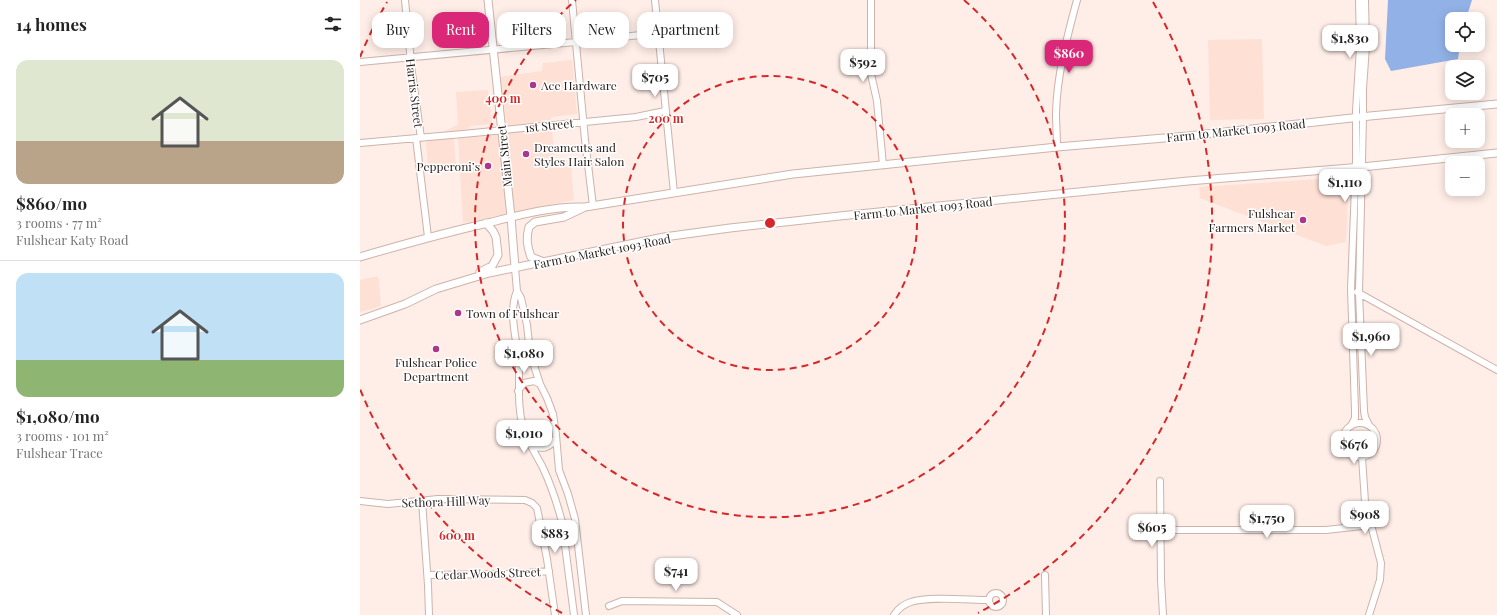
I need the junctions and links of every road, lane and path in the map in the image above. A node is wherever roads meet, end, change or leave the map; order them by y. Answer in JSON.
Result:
{"nodes":[{"id":1,"x":404,"y":0,"type":"edge"},
{"id":2,"x":488,"y":0,"type":"edge"},
{"id":3,"x":572,"y":0,"type":"edge"},
{"id":4,"x":655,"y":0,"type":"edge"},
{"id":5,"x":871,"y":0,"type":"edge"},
{"id":6,"x":1077,"y":0,"type":"edge"},
{"id":7,"x":1359,"y":0,"type":"edge"},
{"id":8,"x":1365,"y":0,"type":"edge"},
{"id":9,"x":656,"y":12,"type":"edge"},
{"id":10,"x":574,"y":21,"type":"edge"},
{"id":11,"x":574,"y":42,"type":"edge"},
{"id":12,"x":577,"y":48,"type":"edge"},
{"id":13,"x":660,"y":48,"type":"edge"},
{"id":14,"x":492,"y":50,"type":"junction"},
{"id":15,"x":411,"y":58,"type":"junction"},
{"id":16,"x":360,"y":62,"type":"edge"},
{"id":17,"x":1497,"y":104,"type":"edge"},
{"id":18,"x":665,"y":111,"type":"junction"},
{"id":19,"x":1360,"y":117,"type":"junction"},
{"id":20,"x":583,"y":122,"type":"junction"},
{"id":21,"x":501,"y":130,"type":"junction"},
{"id":22,"x":419,"y":138,"type":"junction"},
{"id":23,"x":360,"y":143,"type":"edge"},
{"id":24,"x":1057,"y":147,"type":"junction"},
{"id":25,"x":1497,"y":153,"type":"edge"},
{"id":26,"x":883,"y":165,"type":"junction"},
{"id":27,"x":1359,"y":167,"type":"junction"},
{"id":28,"x":674,"y":193,"type":"junction"},
{"id":29,"x":593,"y":206,"type":"junction"},
{"id":30,"x":585,"y":207,"type":"junction"},
{"id":31,"x":511,"y":217,"type":"junction"},
{"id":32,"x":486,"y":223,"type":"junction"},
{"id":33,"x":428,"y":237,"type":"junction"},
{"id":34,"x":360,"y":257,"type":"edge"},
{"id":35,"x":544,"y":262,"type":"junction"},
{"id":36,"x":515,"y":268,"type":"junction"},
{"id":37,"x":468,"y":279,"type":"junction"},
{"id":38,"x":1351,"y":289,"type":"junction"},
{"id":39,"x":517,"y":291,"type":"junction"},
{"id":40,"x":1359,"y":293,"type":"junction"},
{"id":41,"x":360,"y":320,"type":"edge"},
{"id":42,"x":1497,"y":370,"type":"edge"},
{"id":43,"x":540,"y":384,"type":"junction"},
{"id":44,"x":518,"y":392,"type":"junction"},
{"id":45,"x":1368,"y":425,"type":"junction"},
{"id":46,"x":1351,"y":426,"type":"junction"},
{"id":47,"x":556,"y":438,"type":"junction"},
{"id":48,"x":530,"y":445,"type":"junction"},
{"id":49,"x":1362,"y":457,"type":"junction"},
{"id":50,"x":1160,"y":481,"type":"dead end"},
{"id":51,"x":422,"y":501,"type":"junction"},
{"id":52,"x":360,"y":502,"type":"edge"},
{"id":53,"x":1371,"y":525,"type":"junction"},
{"id":54,"x":1160,"y":530,"type":"junction"},
{"id":55,"x":549,"y":570,"type":"junction"},
{"id":56,"x":428,"y":575,"type":"junction"},
{"id":57,"x":1045,"y":575,"type":"dead end"},
{"id":58,"x":989,"y":600,"type":"dead end"},
{"id":59,"x":610,"y":606,"type":"dead end"},
{"id":60,"x":429,"y":615,"type":"edge"},
{"id":61,"x":555,"y":615,"type":"edge"},
{"id":62,"x":574,"y":615,"type":"edge"},
{"id":63,"x":586,"y":615,"type":"edge"},
{"id":64,"x":737,"y":615,"type":"edge"},
{"id":65,"x":894,"y":615,"type":"edge"},
{"id":66,"x":1046,"y":615,"type":"edge"},
{"id":67,"x":1163,"y":615,"type":"edge"},
{"id":68,"x":1369,"y":615,"type":"edge"}],
"edges":[{"from":1,"to":15,"type":"street","name":"Harris Street"},
{"from":2,"to":14,"type":"main road","name":"Main Street"},
{"from":3,"to":10,"type":"street"},
{"from":4,"to":9,"type":"street"},
{"from":5,"to":26,"type":"street"},
{"from":6,"to":24,"type":"street"},
{"from":7,"to":19,"type":"street"},
{"from":8,"to":19,"type":"street"},
{"from":11,"to":14,"type":"street"},
{"from":12,"to":20,"type":"street"},
{"from":13,"to":18,"type":"street"},
{"from":14,"to":15,"type":"street"},
{"from":14,"to":21,"type":"main road","name":"Main Street"},
{"from":15,"to":16,"type":"street"},
{"from":15,"to":22,"type":"street","name":"Harris Street"},
{"from":17,"to":19,"type":"main road","name":"Farm to Market 1093 Road"},
{"from":18,"to":20,"type":"street","name":"1st Street"},
{"from":18,"to":28,"type":"street"},
{"from":19,"to":24,"type":"main road","name":"Farm to Market 1093 Road"},
{"from":19,"to":27,"type":"street"},
{"from":20,"to":21,"type":"street","name":"1st Street"},
{"from":20,"to":29,"type":"street"},
{"from":21,"to":22,"type":"street","name":"1st Street"},
{"from":21,"to":31,"type":"main road","name":"Main Street"},
{"from":22,"to":23,"type":"street","name":"1st Street"},
{"from":22,"to":33,"type":"street","name":"Harris Street"},
{"from":24,"to":26,"type":"main road","name":"Farm to Market 1093 Road"},
{"from":25,"to":27,"type":"main road","name":"Farm to Market 1093 Road"},
{"from":26,"to":28,"type":"main road","name":"Farm to Market 1093 Road"},
{"from":27,"to":35,"type":"main road","name":"Farm to Market 1093 Road"},
{"from":27,"to":38,"type":"street"},
{"from":27,"to":40,"type":"street"},
{"from":28,"to":29,"type":"main road","name":"Farm to Market 1093 Road"},
{"from":29,"to":30,"type":"main road","name":"Farm to Market 1093 Road"},
{"from":30,"to":31,"type":"main road","name":"Farm to Market 1093 Road"},
{"from":30,"to":35,"type":"main road"},
{"from":31,"to":32,"type":"main road","name":"Farm to Market 1093 Road"},
{"from":31,"to":36,"type":"main road","name":"Main Street"},
{"from":32,"to":33,"type":"main road","name":"Farm to Market 1093 Road"},
{"from":32,"to":37,"type":"main road"},
{"from":33,"to":34,"type":"main road","name":"Farm to Market 1093 Road"},
{"from":35,"to":36,"type":"main road","name":"Farm to Market 1093 Road"},
{"from":36,"to":37,"type":"main road","name":"Farm to Market 1093 Road"},
{"from":36,"to":39,"type":"street"},
{"from":37,"to":41,"type":"main road","name":"Farm to Market 1093 Road"},
{"from":38,"to":40,"type":"street"},
{"from":38,"to":46,"type":"street"},
{"from":39,"to":43,"type":"street"},
{"from":39,"to":44,"type":"street"},
{"from":40,"to":42,"type":"street"},
{"from":40,"to":45,"type":"street"},
{"from":43,"to":44,"type":"street"},
{"from":43,"to":47,"type":"street"},
{"from":44,"to":48,"type":"street"},
{"from":45,"to":46,"type":"street"},
{"from":45,"to":49,"type":"street"},
{"from":46,"to":49,"type":"street"},
{"from":47,"to":48,"type":"street"},
{"from":47,"to":63,"type":"street"},
{"from":48,"to":62,"type":"street"},
{"from":49,"to":53,"type":"street"},
{"from":50,"to":54,"type":"street"},
{"from":51,"to":52,"type":"street","name":"Sethora Hill Way"},
{"from":51,"to":55,"type":"street","name":"Sethora Hill Way"},
{"from":51,"to":56,"type":"street"},
{"from":53,"to":54,"type":"street"},
{"from":53,"to":68,"type":"street"},
{"from":54,"to":67,"type":"street"},
{"from":55,"to":56,"type":"street","name":"Cedar Woods Street"},
{"from":55,"to":61,"type":"street"},
{"from":56,"to":60,"type":"street"},
{"from":57,"to":66,"type":"street"},
{"from":58,"to":65,"type":"street"},
{"from":59,"to":64,"type":"street"}]}
